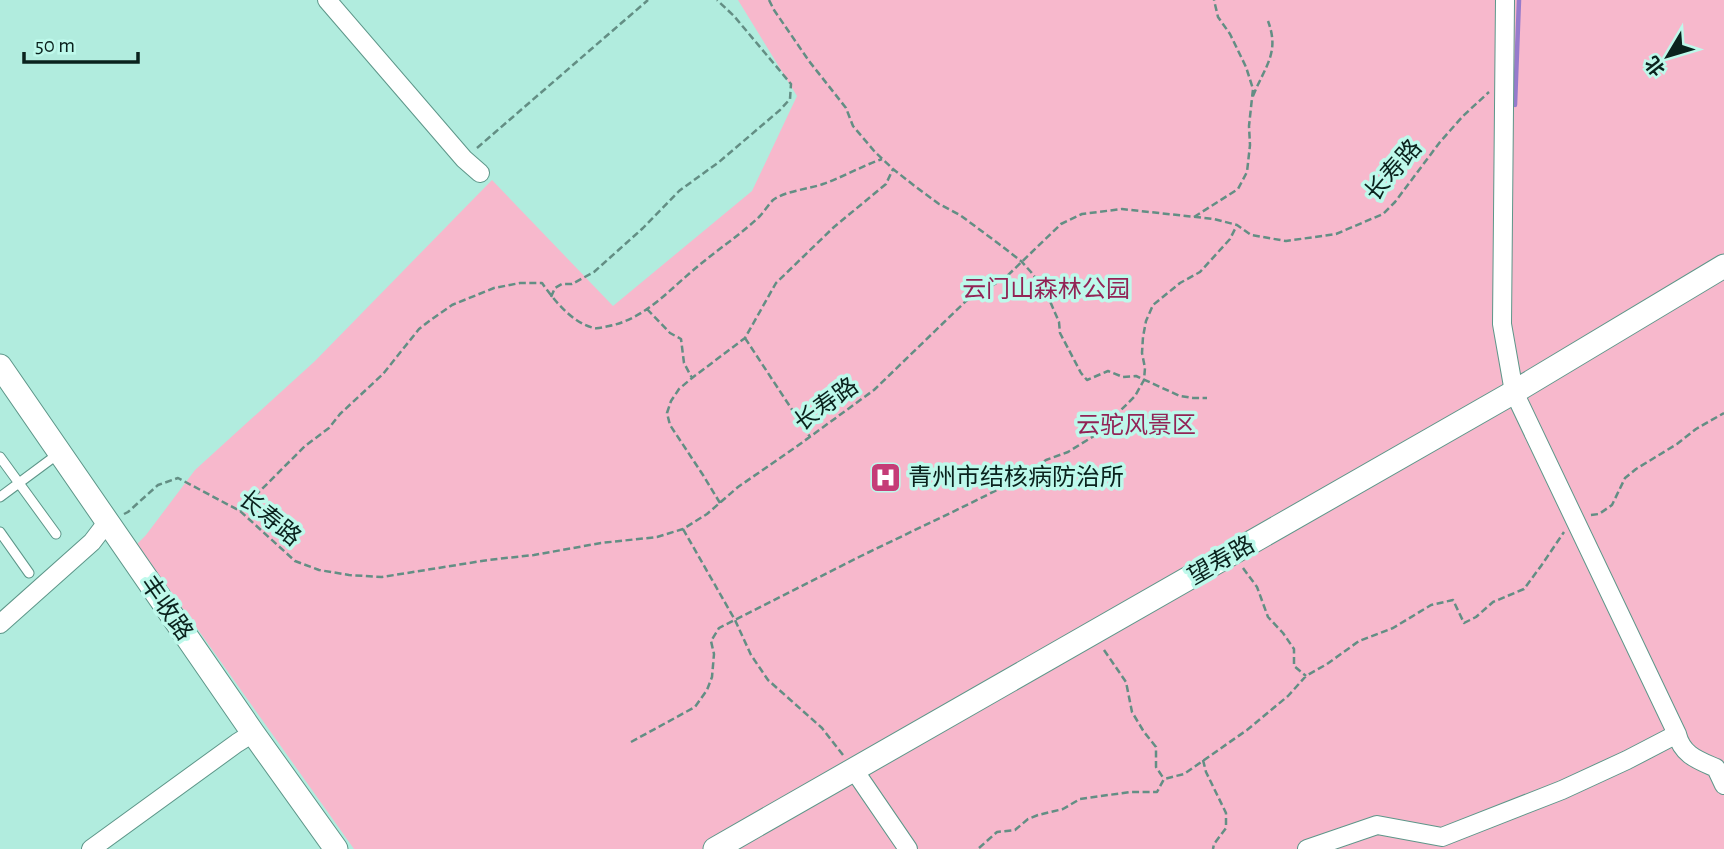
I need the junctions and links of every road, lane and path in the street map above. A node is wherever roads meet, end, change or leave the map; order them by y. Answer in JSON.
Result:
{"nodes":[{"id":1,"x":327,"y":0,"type":"edge"},
{"id":2,"x":648,"y":0,"type":"edge"},
{"id":3,"x":717,"y":0,"type":"edge"},
{"id":4,"x":769,"y":0,"type":"edge"},
{"id":5,"x":1214,"y":0,"type":"edge"},
{"id":6,"x":1505,"y":0,"type":"edge"},
{"id":7,"x":1268,"y":20,"type":"dead end"},
{"id":8,"x":1505,"y":86,"type":"junction"},
{"id":9,"x":1252,"y":99,"type":"junction"},
{"id":10,"x":464,"y":159,"type":"junction"},
{"id":11,"x":882,"y":159,"type":"junction"},
{"id":12,"x":893,"y":169,"type":"junction"},
{"id":13,"x":480,"y":173,"type":"dead end"},
{"id":14,"x":1194,"y":217,"type":"junction"},
{"id":15,"x":1237,"y":225,"type":"junction"},
{"id":16,"x":1021,"y":261,"type":"junction"},
{"id":17,"x":1724,"y":266,"type":"edge"},
{"id":18,"x":551,"y":297,"type":"junction"},
{"id":19,"x":647,"y":309,"type":"junction"},
{"id":20,"x":745,"y":338,"type":"junction"},
{"id":21,"x":0,"y":366,"type":"edge"},
{"id":22,"x":692,"y":378,"type":"junction"},
{"id":23,"x":1144,"y":380,"type":"junction"},
{"id":24,"x":1514,"y":392,"type":"junction"},
{"id":25,"x":1207,"y":398,"type":"dead end"},
{"id":26,"x":1724,"y":414,"type":"edge"},
{"id":27,"x":810,"y":437,"type":"junction"},
{"id":28,"x":60,"y":452,"type":"junction"},
{"id":29,"x":0,"y":457,"type":"edge"},
{"id":30,"x":0,"y":497,"type":"edge"},
{"id":31,"x":720,"y":503,"type":"junction"},
{"id":32,"x":240,"y":511,"type":"junction"},
{"id":33,"x":1575,"y":518,"type":"junction"},
{"id":34,"x":108,"y":521,"type":"junction"},
{"id":35,"x":683,"y":529,"type":"junction"},
{"id":36,"x":0,"y":532,"type":"edge"},
{"id":37,"x":56,"y":534,"type":"dead end"},
{"id":38,"x":1236,"y":551,"type":"junction"},
{"id":39,"x":29,"y":573,"type":"dead end"},
{"id":40,"x":735,"y":620,"type":"junction"},
{"id":41,"x":0,"y":624,"type":"edge"},
{"id":42,"x":1094,"y":633,"type":"junction"},
{"id":43,"x":1306,"y":676,"type":"junction"},
{"id":44,"x":253,"y":733,"type":"junction"},
{"id":45,"x":1677,"y":734,"type":"junction"},
{"id":46,"x":631,"y":743,"type":"dead end"},
{"id":47,"x":1203,"y":760,"type":"junction"},
{"id":48,"x":1720,"y":761,"type":"edge"},
{"id":49,"x":854,"y":770,"type":"junction"},
{"id":50,"x":1164,"y":779,"type":"junction"},
{"id":51,"x":1724,"y":785,"type":"edge"},
{"id":52,"x":979,"y":848,"type":"edge"},
{"id":53,"x":90,"y":849,"type":"edge"},
{"id":54,"x":336,"y":849,"type":"edge"},
{"id":55,"x":715,"y":849,"type":"edge"},
{"id":56,"x":908,"y":849,"type":"edge"},
{"id":57,"x":1213,"y":849,"type":"edge"},
{"id":58,"x":1307,"y":849,"type":"edge"}],
"edges":[{"from":1,"to":10,"type":"street"},
{"from":2,"to":10,"type":"path"},
{"from":3,"to":18,"type":"path"},
{"from":4,"to":11,"type":"path"},
{"from":5,"to":9,"type":"path"},
{"from":6,"to":8,"type":"street"},
{"from":7,"to":9,"type":"path"},
{"from":8,"to":15,"type":"path","name":"长寿路"},
{"from":8,"to":24,"type":"street"},
{"from":9,"to":14,"type":"path"},
{"from":10,"to":13,"type":"street"},
{"from":11,"to":12,"type":"path"},
{"from":11,"to":19,"type":"path"},
{"from":12,"to":16,"type":"path"},
{"from":12,"to":20,"type":"path"},
{"from":14,"to":15,"type":"path","name":"长寿路"},
{"from":14,"to":16,"type":"path","name":"长寿路"},
{"from":15,"to":23,"type":"path"},
{"from":16,"to":23,"type":"path"},
{"from":16,"to":27,"type":"path","name":"长寿路"},
{"from":17,"to":24,"type":"street","name":"望寿路"},
{"from":18,"to":19,"type":"path"},
{"from":18,"to":32,"type":"path"},
{"from":19,"to":22,"type":"path"},
{"from":20,"to":22,"type":"path"},
{"from":20,"to":27,"type":"path"},
{"from":21,"to":28,"type":"street","name":"丰收路"},
{"from":22,"to":31,"type":"path"},
{"from":23,"to":25,"type":"path"},
{"from":23,"to":40,"type":"path"},
{"from":24,"to":33,"type":"street"},
{"from":24,"to":38,"type":"street","name":"望寿路"},
{"from":26,"to":33,"type":"path"},
{"from":27,"to":31,"type":"path","name":"长寿路"},
{"from":28,"to":30,"type":"lane"},
{"from":28,"to":34,"type":"street","name":"丰收路"},
{"from":29,"to":37,"type":"lane"},
{"from":31,"to":35,"type":"path","name":"长寿路"},
{"from":32,"to":34,"type":"path","name":"长寿路"},
{"from":32,"to":35,"type":"path","name":"长寿路"},
{"from":33,"to":43,"type":"path"},
{"from":33,"to":45,"type":"street"},
{"from":34,"to":41,"type":"street"},
{"from":34,"to":44,"type":"street","name":"丰收路"},
{"from":35,"to":40,"type":"path"},
{"from":36,"to":39,"type":"lane"},
{"from":38,"to":42,"type":"street","name":"望寿路"},
{"from":38,"to":43,"type":"path"},
{"from":40,"to":46,"type":"path"},
{"from":40,"to":49,"type":"path"},
{"from":42,"to":49,"type":"street","name":"望寿路"},
{"from":42,"to":50,"type":"path"},
{"from":43,"to":47,"type":"path"},
{"from":44,"to":53,"type":"street"},
{"from":44,"to":54,"type":"street","name":"丰收路"},
{"from":45,"to":48,"type":"street"},
{"from":45,"to":58,"type":"street"},
{"from":47,"to":50,"type":"path"},
{"from":47,"to":57,"type":"path"},
{"from":48,"to":51,"type":"street"},
{"from":49,"to":55,"type":"street","name":"望寿路"},
{"from":49,"to":56,"type":"street"},
{"from":50,"to":52,"type":"path"}]}
